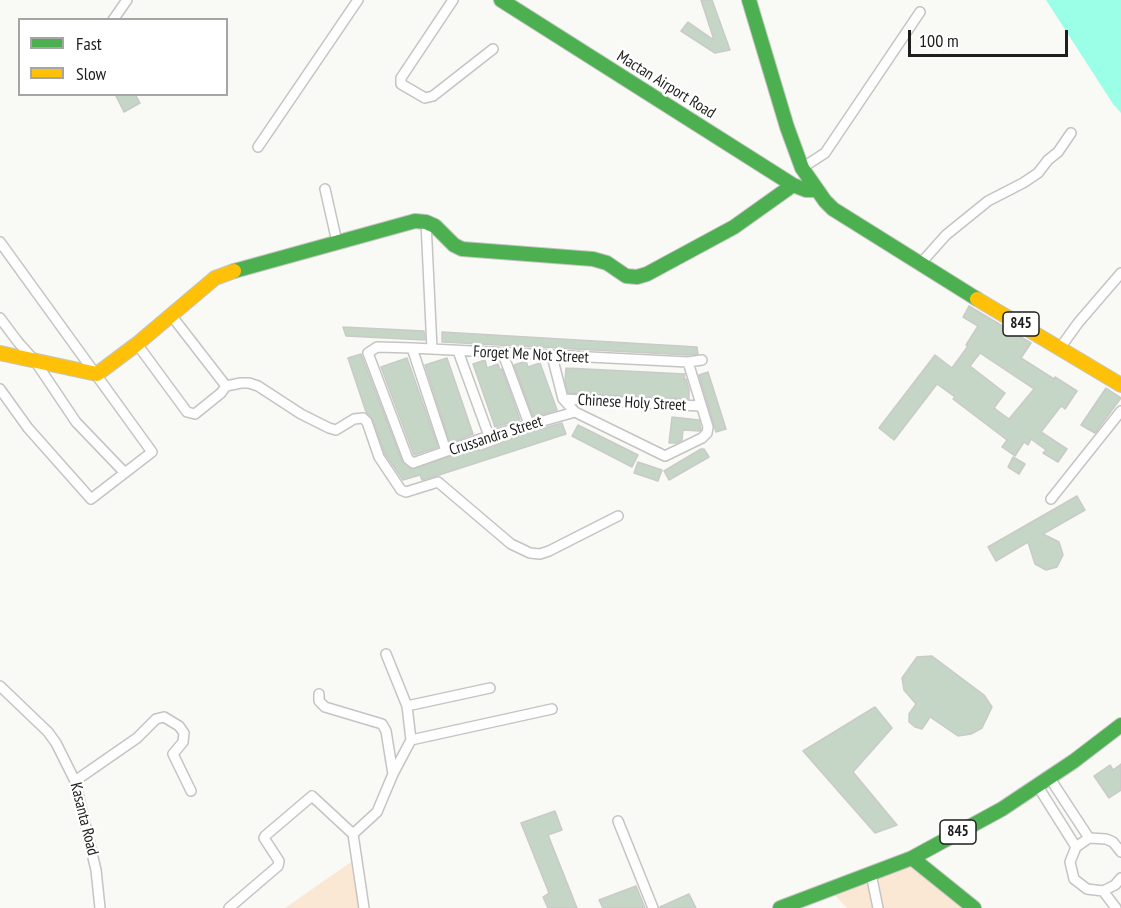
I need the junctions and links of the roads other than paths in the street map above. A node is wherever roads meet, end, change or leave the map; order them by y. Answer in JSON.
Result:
{"nodes":[{"id":1,"x":128,"y":0,"type":"edge"},
{"id":2,"x":358,"y":0,"type":"edge"},
{"id":3,"x":453,"y":0,"type":"edge"},
{"id":4,"x":501,"y":0,"type":"edge"},
{"id":5,"x":749,"y":0,"type":"edge"},
{"id":6,"x":920,"y":12,"type":"dead end"},
{"id":7,"x":114,"y":18,"type":"edge"},
{"id":8,"x":493,"y":49,"type":"dead end"},
{"id":9,"x":1071,"y":133,"type":"dead end"},
{"id":10,"x":258,"y":147,"type":"dead end"},
{"id":11,"x":802,"y":168,"type":"junction"},
{"id":12,"x":793,"y":185,"type":"junction"},
{"id":13,"x":325,"y":189,"type":"dead end"},
{"id":14,"x":816,"y":190,"type":"junction"},
{"id":15,"x":426,"y":222,"type":"junction"},
{"id":16,"x":0,"y":242,"type":"edge"},
{"id":17,"x":337,"y":242,"type":"junction"},
{"id":18,"x":921,"y":263,"type":"junction"},
{"id":19,"x":1121,"y":273,"type":"edge"},
{"id":20,"x":171,"y":315,"type":"junction"},
{"id":21,"x":0,"y":318,"type":"edge"},
{"id":22,"x":137,"y":344,"type":"junction"},
{"id":23,"x":412,"y":348,"type":"junction"},
{"id":24,"x":1060,"y":348,"type":"junction"},
{"id":25,"x":432,"y":349,"type":"junction"},
{"id":26,"x":458,"y":351,"type":"junction"},
{"id":27,"x":0,"y":353,"type":"edge"},
{"id":28,"x":503,"y":354,"type":"junction"},
{"id":29,"x":552,"y":356,"type":"junction"},
{"id":30,"x":702,"y":360,"type":"dead end"},
{"id":31,"x":34,"y":361,"type":"junction"},
{"id":32,"x":688,"y":362,"type":"junction"},
{"id":33,"x":97,"y":374,"type":"junction"},
{"id":34,"x":1121,"y":385,"type":"edge"},
{"id":35,"x":226,"y":386,"type":"junction"},
{"id":36,"x":0,"y":389,"type":"edge"},
{"id":37,"x":563,"y":399,"type":"junction"},
{"id":38,"x":700,"y":406,"type":"junction"},
{"id":39,"x":1121,"y":411,"type":"edge"},
{"id":40,"x":575,"y":412,"type":"junction"},
{"id":41,"x":529,"y":424,"type":"junction"},
{"id":42,"x":489,"y":436,"type":"junction"},
{"id":43,"x":446,"y":451,"type":"junction"},
{"id":44,"x":417,"y":462,"type":"joint"},
{"id":45,"x":124,"y":472,"type":"junction"},
{"id":46,"x":1051,"y":500,"type":"dead end"},
{"id":47,"x":618,"y":516,"type":"dead end"},
{"id":48,"x":386,"y":654,"type":"dead end"},
{"id":49,"x":0,"y":686,"type":"edge"},
{"id":50,"x":490,"y":688,"type":"dead end"},
{"id":51,"x":319,"y":694,"type":"dead end"},
{"id":52,"x":407,"y":706,"type":"junction"},
{"id":53,"x":552,"y":709,"type":"dead end"},
{"id":54,"x":1121,"y":725,"type":"edge"},
{"id":55,"x":411,"y":740,"type":"junction"},
{"id":56,"x":393,"y":774,"type":"junction"},
{"id":57,"x":1050,"y":777,"type":"junction"},
{"id":58,"x":75,"y":781,"type":"junction"},
{"id":59,"x":1037,"y":785,"type":"junction"},
{"id":60,"x":191,"y":791,"type":"dead end"},
{"id":61,"x":618,"y":821,"type":"dead end"},
{"id":62,"x":353,"y":834,"type":"junction"},
{"id":63,"x":1089,"y":838,"type":"junction"},
{"id":64,"x":1076,"y":847,"type":"junction"},
{"id":65,"x":1121,"y":852,"type":"edge"},
{"id":66,"x":912,"y":858,"type":"junction"},
{"id":67,"x":871,"y":874,"type":"junction"},
{"id":68,"x":1119,"y":885,"type":"edge"},
{"id":69,"x":1103,"y":891,"type":"junction"},
{"id":70,"x":100,"y":908,"type":"edge"},
{"id":71,"x":229,"y":908,"type":"edge"},
{"id":72,"x":364,"y":908,"type":"edge"},
{"id":73,"x":652,"y":908,"type":"edge"},
{"id":74,"x":780,"y":908,"type":"edge"},
{"id":75,"x":878,"y":908,"type":"edge"},
{"id":76,"x":974,"y":908,"type":"edge"},
{"id":77,"x":1116,"y":908,"type":"edge"}],
"edges":[{"from":1,"to":7,"type":"street"},
{"from":2,"to":10,"type":"street"},
{"from":3,"to":8,"type":"street"},
{"from":4,"to":12,"type":"main road","name":"Mactan Airport Road"},
{"from":5,"to":11,"type":"main road","number":"845"},
{"from":6,"to":11,"type":"street"},
{"from":9,"to":18,"type":"street"},
{"from":11,"to":14,"type":"main road","number":"845"},
{"from":12,"to":14,"type":"main road","name":"Mactan Airport Road"},
{"from":12,"to":15,"type":"main road"},
{"from":13,"to":17,"type":"street"},
{"from":14,"to":18,"type":"main road","number":"845"},
{"from":15,"to":17,"type":"main road"},
{"from":15,"to":25,"type":"street"},
{"from":16,"to":33,"type":"street"},
{"from":17,"to":20,"type":"main road"},
{"from":18,"to":24,"type":"main road","number":"845"},
{"from":19,"to":24,"type":"street"},
{"from":20,"to":22,"type":"main road"},
{"from":20,"to":35,"type":"street"},
{"from":21,"to":31,"type":"street"},
{"from":22,"to":33,"type":"main road"},
{"from":22,"to":35,"type":"street"},
{"from":23,"to":25,"type":"street","name":"Forget Me Not Street"},
{"from":23,"to":43,"type":"street"},
{"from":23,"to":44,"type":"street","name":"Forget Me Not Street"},
{"from":24,"to":34,"type":"main road","number":"845"},
{"from":25,"to":26,"type":"street","name":"Forget Me Not Street"},
{"from":26,"to":28,"type":"street","name":"Forget Me Not Street"},
{"from":26,"to":42,"type":"street"},
{"from":27,"to":31,"type":"main road"},
{"from":28,"to":29,"type":"street","name":"Forget Me Not Street"},
{"from":28,"to":41,"type":"street"},
{"from":29,"to":32,"type":"street","name":"Forget Me Not Street"},
{"from":29,"to":37,"type":"street"},
{"from":30,"to":32,"type":"street","name":"Forget Me Not Street"},
{"from":31,"to":33,"type":"main road"},
{"from":31,"to":45,"type":"street"},
{"from":32,"to":38,"type":"street"},
{"from":33,"to":45,"type":"street"},
{"from":35,"to":47,"type":"street"},
{"from":36,"to":45,"type":"street"},
{"from":37,"to":38,"type":"street","name":"Chinese Holy Street"},
{"from":37,"to":40,"type":"street"},
{"from":38,"to":40,"type":"street"},
{"from":39,"to":46,"type":"street"},
{"from":40,"to":41,"type":"street","name":"Crussandra Street"},
{"from":41,"to":42,"type":"street","name":"Crussandra Street"},
{"from":42,"to":43,"type":"street","name":"Crussandra Street"},
{"from":43,"to":44,"type":"street","name":"Crussandra Street"},
{"from":48,"to":52,"type":"street"},
{"from":49,"to":58,"type":"street","name":"Kasanta Road"},
{"from":50,"to":52,"type":"street"},
{"from":51,"to":56,"type":"street"},
{"from":52,"to":55,"type":"street"},
{"from":53,"to":55,"type":"street"},
{"from":54,"to":57,"type":"main road","number":"845"},
{"from":55,"to":56,"type":"street"},
{"from":56,"to":62,"type":"street"},
{"from":57,"to":59,"type":"main road","number":"845"},
{"from":57,"to":63,"type":"street"},
{"from":58,"to":60,"type":"street"},
{"from":58,"to":70,"type":"street","name":"Kasanta Road"},
{"from":59,"to":64,"type":"street"},
{"from":59,"to":66,"type":"main road","number":"845"},
{"from":61,"to":73,"type":"street"},
{"from":62,"to":71,"type":"street"},
{"from":62,"to":72,"type":"street"},
{"from":63,"to":64,"type":"street"},
{"from":63,"to":65,"type":"street"},
{"from":64,"to":69,"type":"street"},
{"from":66,"to":67,"type":"main road","number":"845"},
{"from":66,"to":76,"type":"main road"},
{"from":67,"to":74,"type":"main road","number":"845"},
{"from":67,"to":75,"type":"street"},
{"from":68,"to":69,"type":"street"},
{"from":69,"to":77,"type":"street"}]}
